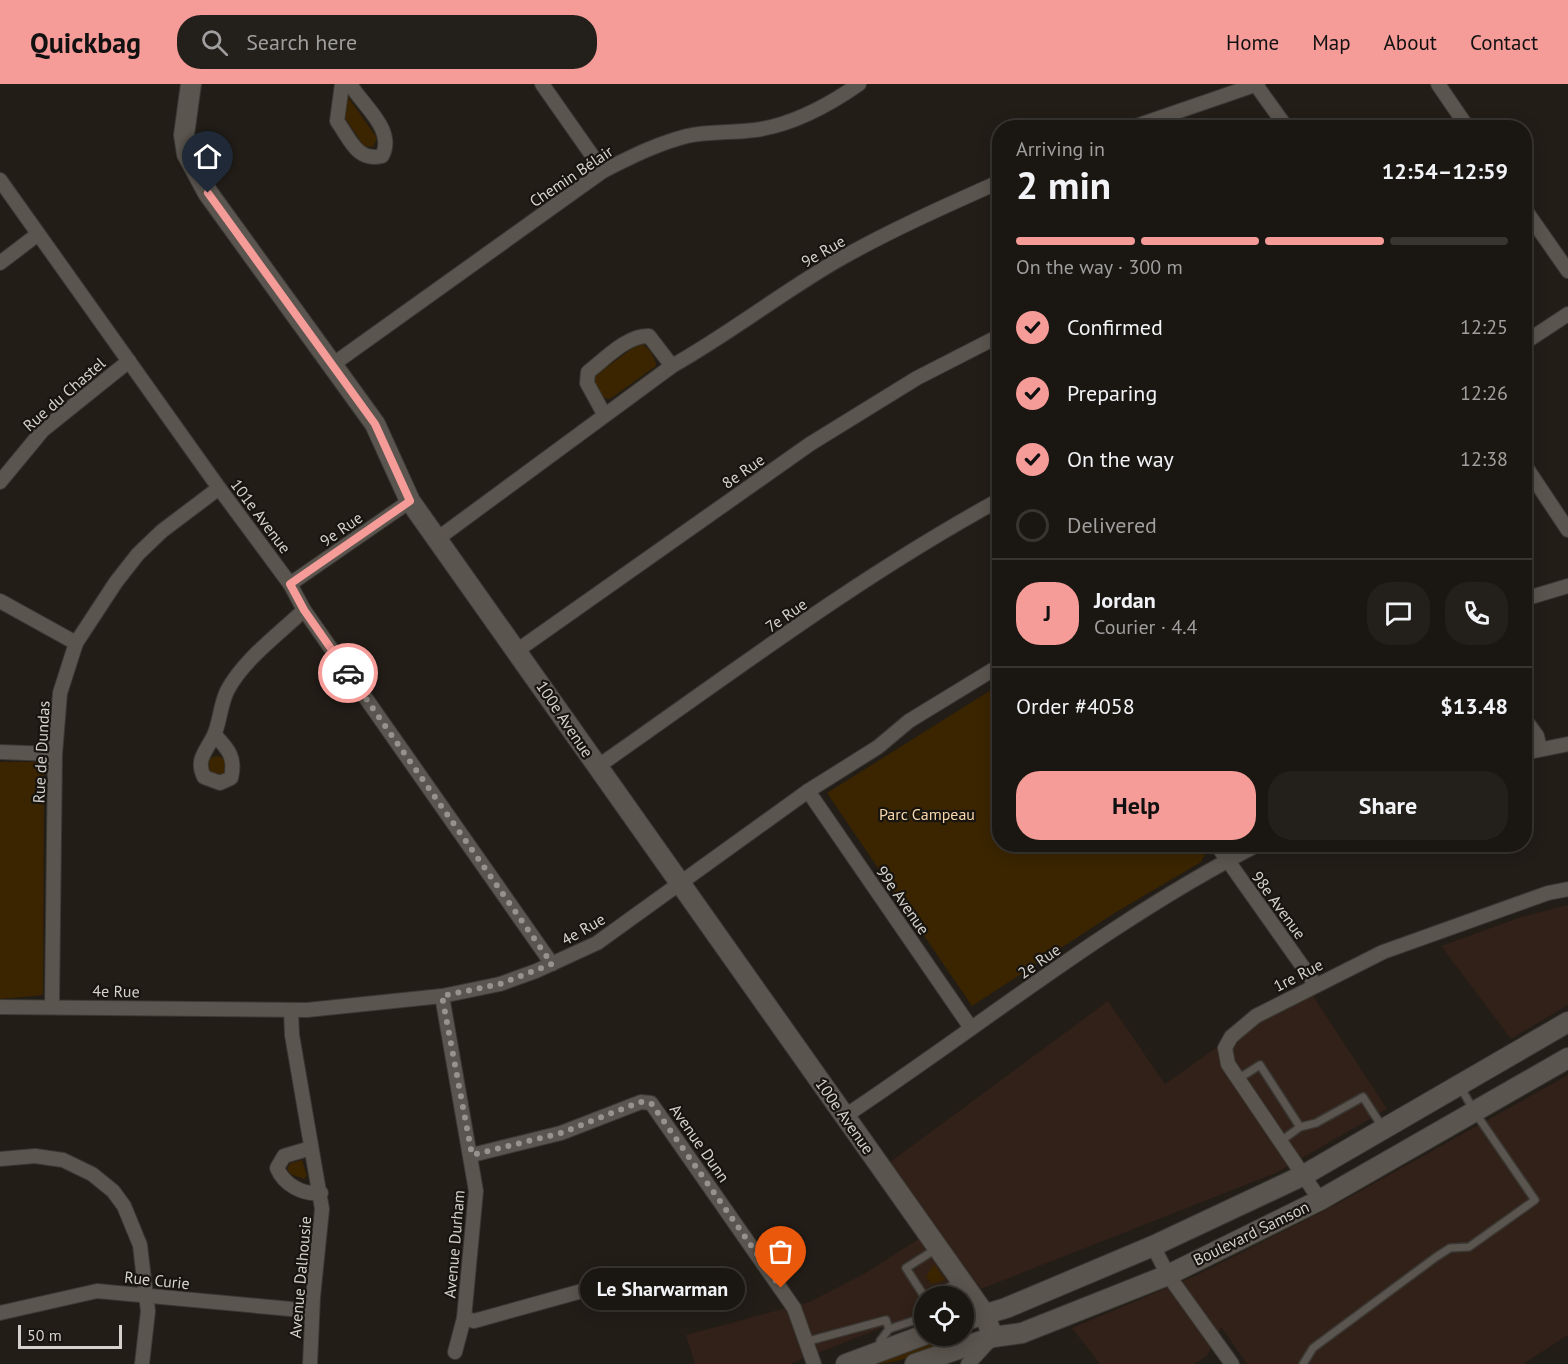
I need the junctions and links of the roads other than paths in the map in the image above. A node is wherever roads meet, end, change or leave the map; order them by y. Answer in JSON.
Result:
{"nodes":[{"id":1,"x":191,"y":84,"type":"edge"},
{"id":2,"x":342,"y":84,"type":"edge"},
{"id":3,"x":350,"y":84,"type":"edge"},
{"id":4,"x":542,"y":84,"type":"edge"},
{"id":5,"x":859,"y":84,"type":"edge"},
{"id":6,"x":1257,"y":84,"type":"edge"},
{"id":7,"x":1438,"y":84,"type":"edge"},
{"id":8,"x":1153,"y":120,"type":"edge"},
{"id":9,"x":1282,"y":120,"type":"edge"},
{"id":10,"x":1463,"y":120,"type":"edge"},
{"id":11,"x":603,"y":171,"type":"junction"},
{"id":12,"x":0,"y":180,"type":"edge"},
{"id":13,"x":992,"y":185,"type":"edge"},
{"id":14,"x":1532,"y":219,"type":"edge"},
{"id":15,"x":38,"y":234,"type":"junction"},
{"id":16,"x":0,"y":263,"type":"edge"},
{"id":17,"x":1568,"y":271,"type":"edge"},
{"id":18,"x":1568,"y":314,"type":"edge"},
{"id":19,"x":1532,"y":338,"type":"edge"},
{"id":20,"x":992,"y":340,"type":"edge"},
{"id":21,"x":129,"y":361,"type":"junction"},
{"id":22,"x":332,"y":365,"type":"junction"},
{"id":23,"x":672,"y":366,"type":"junction"},
{"id":24,"x":604,"y":414,"type":"junction"},
{"id":25,"x":1532,"y":476,"type":"edge"},
{"id":26,"x":0,"y":482,"type":"edge"},
{"id":27,"x":219,"y":488,"type":"junction"},
{"id":28,"x":410,"y":501,"type":"junction"},
{"id":29,"x":992,"y":504,"type":"edge"},
{"id":30,"x":1568,"y":530,"type":"edge"},
{"id":31,"x":437,"y":539,"type":"junction"},
{"id":32,"x":290,"y":584,"type":"junction"},
{"id":33,"x":1568,"y":586,"type":"edge"},
{"id":34,"x":1532,"y":597,"type":"edge"},
{"id":35,"x":3,"y":605,"type":"edge"},
{"id":36,"x":304,"y":610,"type":"junction"},
{"id":37,"x":76,"y":643,"type":"junction"},
{"id":38,"x":518,"y":650,"type":"junction"},
{"id":39,"x":992,"y":670,"type":"edge"},
{"id":40,"x":1532,"y":730,"type":"edge"},
{"id":41,"x":215,"y":735,"type":"dead end"},
{"id":42,"x":1568,"y":744,"type":"edge"},
{"id":43,"x":1540,"y":749,"type":"junction"},
{"id":44,"x":1532,"y":751,"type":"edge"},
{"id":45,"x":0,"y":752,"type":"edge"},
{"id":46,"x":55,"y":754,"type":"junction"},
{"id":47,"x":597,"y":766,"type":"junction"},
{"id":48,"x":808,"y":791,"type":"junction"},
{"id":49,"x":1221,"y":852,"type":"edge"},
{"id":50,"x":1244,"y":852,"type":"edge"},
{"id":51,"x":1227,"y":861,"type":"junction"},
{"id":52,"x":680,"y":884,"type":"junction"},
{"id":53,"x":1568,"y":889,"type":"edge"},
{"id":54,"x":552,"y":964,"type":"junction"},
{"id":55,"x":1315,"y":984,"type":"junction"},
{"id":56,"x":442,"y":996,"type":"junction"},
{"id":57,"x":52,"y":1006,"type":"junction"},
{"id":58,"x":0,"y":1007,"type":"edge"},
{"id":59,"x":291,"y":1011,"type":"junction"},
{"id":60,"x":1568,"y":1022,"type":"edge"},
{"id":61,"x":971,"y":1028,"type":"junction"},
{"id":62,"x":1568,"y":1058,"type":"edge"},
{"id":63,"x":1238,"y":1079,"type":"junction"},
{"id":64,"x":1459,"y":1084,"type":"junction"},
{"id":65,"x":1473,"y":1111,"type":"junction"},
{"id":66,"x":844,"y":1116,"type":"junction"},
{"id":67,"x":1300,"y":1127,"type":"junction"},
{"id":68,"x":1383,"y":1128,"type":"junction"},
{"id":69,"x":1281,"y":1141,"type":"junction"},
{"id":70,"x":311,"y":1148,"type":"junction"},
{"id":71,"x":472,"y":1155,"type":"junction"},
{"id":72,"x":0,"y":1159,"type":"edge"},
{"id":73,"x":1304,"y":1174,"type":"junction"},
{"id":74,"x":321,"y":1193,"type":"junction"},
{"id":75,"x":1320,"y":1200,"type":"junction"},
{"id":76,"x":1153,"y":1246,"type":"junction"},
{"id":77,"x":938,"y":1247,"type":"junction"},
{"id":78,"x":1168,"y":1275,"type":"junction"},
{"id":79,"x":961,"y":1280,"type":"junction"},
{"id":80,"x":918,"y":1286,"type":"edge"},
{"id":81,"x":951,"y":1286,"type":"edge"},
{"id":82,"x":582,"y":1291,"type":"dead end"},
{"id":83,"x":145,"y":1296,"type":"junction"},
{"id":84,"x":312,"y":1311,"type":"junction"},
{"id":85,"x":0,"y":1313,"type":"edge"},
{"id":86,"x":984,"y":1313,"type":"junction"},
{"id":87,"x":974,"y":1317,"type":"edge"},
{"id":88,"x":464,"y":1318,"type":"junction"},
{"id":89,"x":914,"y":1321,"type":"edge"},
{"id":90,"x":889,"y":1329,"type":"junction"},
{"id":91,"x":993,"y":1337,"type":"junction"},
{"id":92,"x":914,"y":1339,"type":"edge"},
{"id":93,"x":806,"y":1342,"type":"junction"},
{"id":94,"x":882,"y":1350,"type":"junction"},
{"id":95,"x":454,"y":1352,"type":"dead end"},
{"id":96,"x":142,"y":1364,"type":"edge"},
{"id":97,"x":310,"y":1364,"type":"edge"},
{"id":98,"x":814,"y":1364,"type":"edge"},
{"id":99,"x":846,"y":1364,"type":"edge"},
{"id":100,"x":915,"y":1364,"type":"edge"},
{"id":101,"x":968,"y":1364,"type":"edge"},
{"id":102,"x":1232,"y":1364,"type":"edge"},
{"id":103,"x":1303,"y":1364,"type":"edge"}],
"edges":[{"from":1,"to":22,"type":"street","name":"100e Avenue"},
{"from":2,"to":3,"type":"street"},
{"from":4,"to":11,"type":"street"},
{"from":5,"to":11,"type":"street","name":"Chemin Bélair"},
{"from":6,"to":8,"type":"street"},
{"from":6,"to":9,"type":"street"},
{"from":7,"to":10,"type":"street"},
{"from":11,"to":22,"type":"street","name":"Chemin Bélair"},
{"from":12,"to":15,"type":"street","name":"101e Avenue"},
{"from":13,"to":23,"type":"street","name":"9e Rue"},
{"from":14,"to":17,"type":"street"},
{"from":15,"to":16,"type":"street"},
{"from":15,"to":21,"type":"street","name":"101e Avenue"},
{"from":18,"to":19,"type":"street"},
{"from":20,"to":38,"type":"street","name":"8e Rue"},
{"from":21,"to":26,"type":"street","name":"Rue du Chastel"},
{"from":21,"to":27,"type":"street","name":"101e Avenue"},
{"from":22,"to":28,"type":"street","name":"100e Avenue"},
{"from":23,"to":24,"type":"street","name":"9e Rue"},
{"from":23,"to":24,"type":"street"},
{"from":24,"to":31,"type":"street","name":"9e Rue"},
{"from":25,"to":30,"type":"street"},
{"from":27,"to":32,"type":"street","name":"101e Avenue"},
{"from":27,"to":37,"type":"street","name":"Rue de Dundas"},
{"from":28,"to":31,"type":"street","name":"100e Avenue"},
{"from":28,"to":32,"type":"street","name":"9e Rue"},
{"from":29,"to":47,"type":"street","name":"7e Rue"},
{"from":31,"to":38,"type":"street","name":"100e Avenue"},
{"from":32,"to":36,"type":"street","name":"101e Avenue"},
{"from":33,"to":34,"type":"street"},
{"from":35,"to":37,"type":"street"},
{"from":36,"to":41,"type":"street"},
{"from":36,"to":54,"type":"street","name":"101e Avenue"},
{"from":37,"to":46,"type":"street","name":"Rue de Dundas"},
{"from":38,"to":47,"type":"street","name":"100e Avenue"},
{"from":39,"to":48,"type":"street","name":"4e Rue"},
{"from":40,"to":43,"type":"street"},
{"from":42,"to":43,"type":"street"},
{"from":43,"to":44,"type":"street"},
{"from":45,"to":46,"type":"street"},
{"from":46,"to":57,"type":"street","name":"Rue de Dundas"},
{"from":47,"to":52,"type":"street","name":"100e Avenue"},
{"from":48,"to":52,"type":"street","name":"4e Rue"},
{"from":48,"to":61,"type":"street","name":"99e Avenue"},
{"from":49,"to":51,"type":"street","name":"98e Avenue"},
{"from":50,"to":51,"type":"street","name":"2e Rue"},
{"from":51,"to":55,"type":"street","name":"98e Avenue"},
{"from":51,"to":61,"type":"street","name":"2e Rue"},
{"from":52,"to":54,"type":"street","name":"4e Rue"},
{"from":52,"to":66,"type":"street","name":"100e Avenue"},
{"from":53,"to":55,"type":"street","name":"1re Rue"},
{"from":54,"to":56,"type":"street","name":"4e Rue"},
{"from":55,"to":63,"type":"street","name":"1re Rue"},
{"from":56,"to":59,"type":"street","name":"4e Rue"},
{"from":56,"to":71,"type":"street","name":"Avenue Durham"},
{"from":57,"to":58,"type":"street","name":"4e Rue"},
{"from":57,"to":59,"type":"street","name":"4e Rue"},
{"from":59,"to":70,"type":"street","name":"Avenue Dalhousie"},
{"from":60,"to":64,"type":"street","name":"Boulevard Samson"},
{"from":61,"to":66,"type":"street","name":"2e Rue"},
{"from":62,"to":65,"type":"street","name":"Boulevard Samson"},
{"from":63,"to":67,"type":"lane"},
{"from":63,"to":69,"type":"street","name":"1re Rue"},
{"from":64,"to":65,"type":"lane"},
{"from":64,"to":68,"type":"street","name":"Boulevard Samson"},
{"from":65,"to":75,"type":"street","name":"Boulevard Samson"},
{"from":65,"to":103,"type":"lane"},
{"from":66,"to":77,"type":"street","name":"100e Avenue"},
{"from":67,"to":68,"type":"lane"},
{"from":67,"to":69,"type":"lane"},
{"from":68,"to":73,"type":"street","name":"Boulevard Samson"},
{"from":69,"to":73,"type":"street","name":"1re Rue"},
{"from":70,"to":74,"type":"street","name":"Avenue Dalhousie"},
{"from":70,"to":74,"type":"street","name":"Avenue Dalhousie"},
{"from":71,"to":88,"type":"street","name":"Avenue Durham"},
{"from":71,"to":93,"type":"street","name":"Avenue Dunn"},
{"from":72,"to":83,"type":"street"},
{"from":73,"to":75,"type":"street","name":"1re Rue"},
{"from":73,"to":76,"type":"street","name":"Boulevard Samson"},
{"from":74,"to":84,"type":"street","name":"Avenue Dalhousie"},
{"from":75,"to":78,"type":"street","name":"Boulevard Samson"},
{"from":76,"to":78,"type":"street"},
{"from":76,"to":86,"type":"street","name":"Boulevard Samson"},
{"from":77,"to":79,"type":"street","name":"100e Avenue"},
{"from":77,"to":80,"type":"lane"},
{"from":78,"to":91,"type":"street","name":"Boulevard Samson"},
{"from":78,"to":102,"type":"street"},
{"from":79,"to":81,"type":"lane"},
{"from":79,"to":86,"type":"street","name":"100e Avenue"},
{"from":82,"to":88,"type":"street"},
{"from":83,"to":84,"type":"street","name":"Rue Curie"},
{"from":83,"to":85,"type":"street","name":"Rue Curie"},
{"from":83,"to":96,"type":"street"},
{"from":84,"to":97,"type":"street","name":"Avenue Dalhousie"},
{"from":86,"to":87,"type":"street","name":"Boulevard Samson"},
{"from":86,"to":91,"type":"street","name":"100e Avenue"},
{"from":88,"to":95,"type":"street","name":"Avenue Durham"},
{"from":89,"to":90,"type":"lane"},
{"from":90,"to":93,"type":"lane"},
{"from":90,"to":94,"type":"lane"},
{"from":91,"to":100,"type":"street","name":"Boulevard Samson"},
{"from":91,"to":101,"type":"street"},
{"from":92,"to":94,"type":"street"},
{"from":93,"to":98,"type":"street","name":"Avenue Dunn"},
{"from":94,"to":99,"type":"street"}]}
